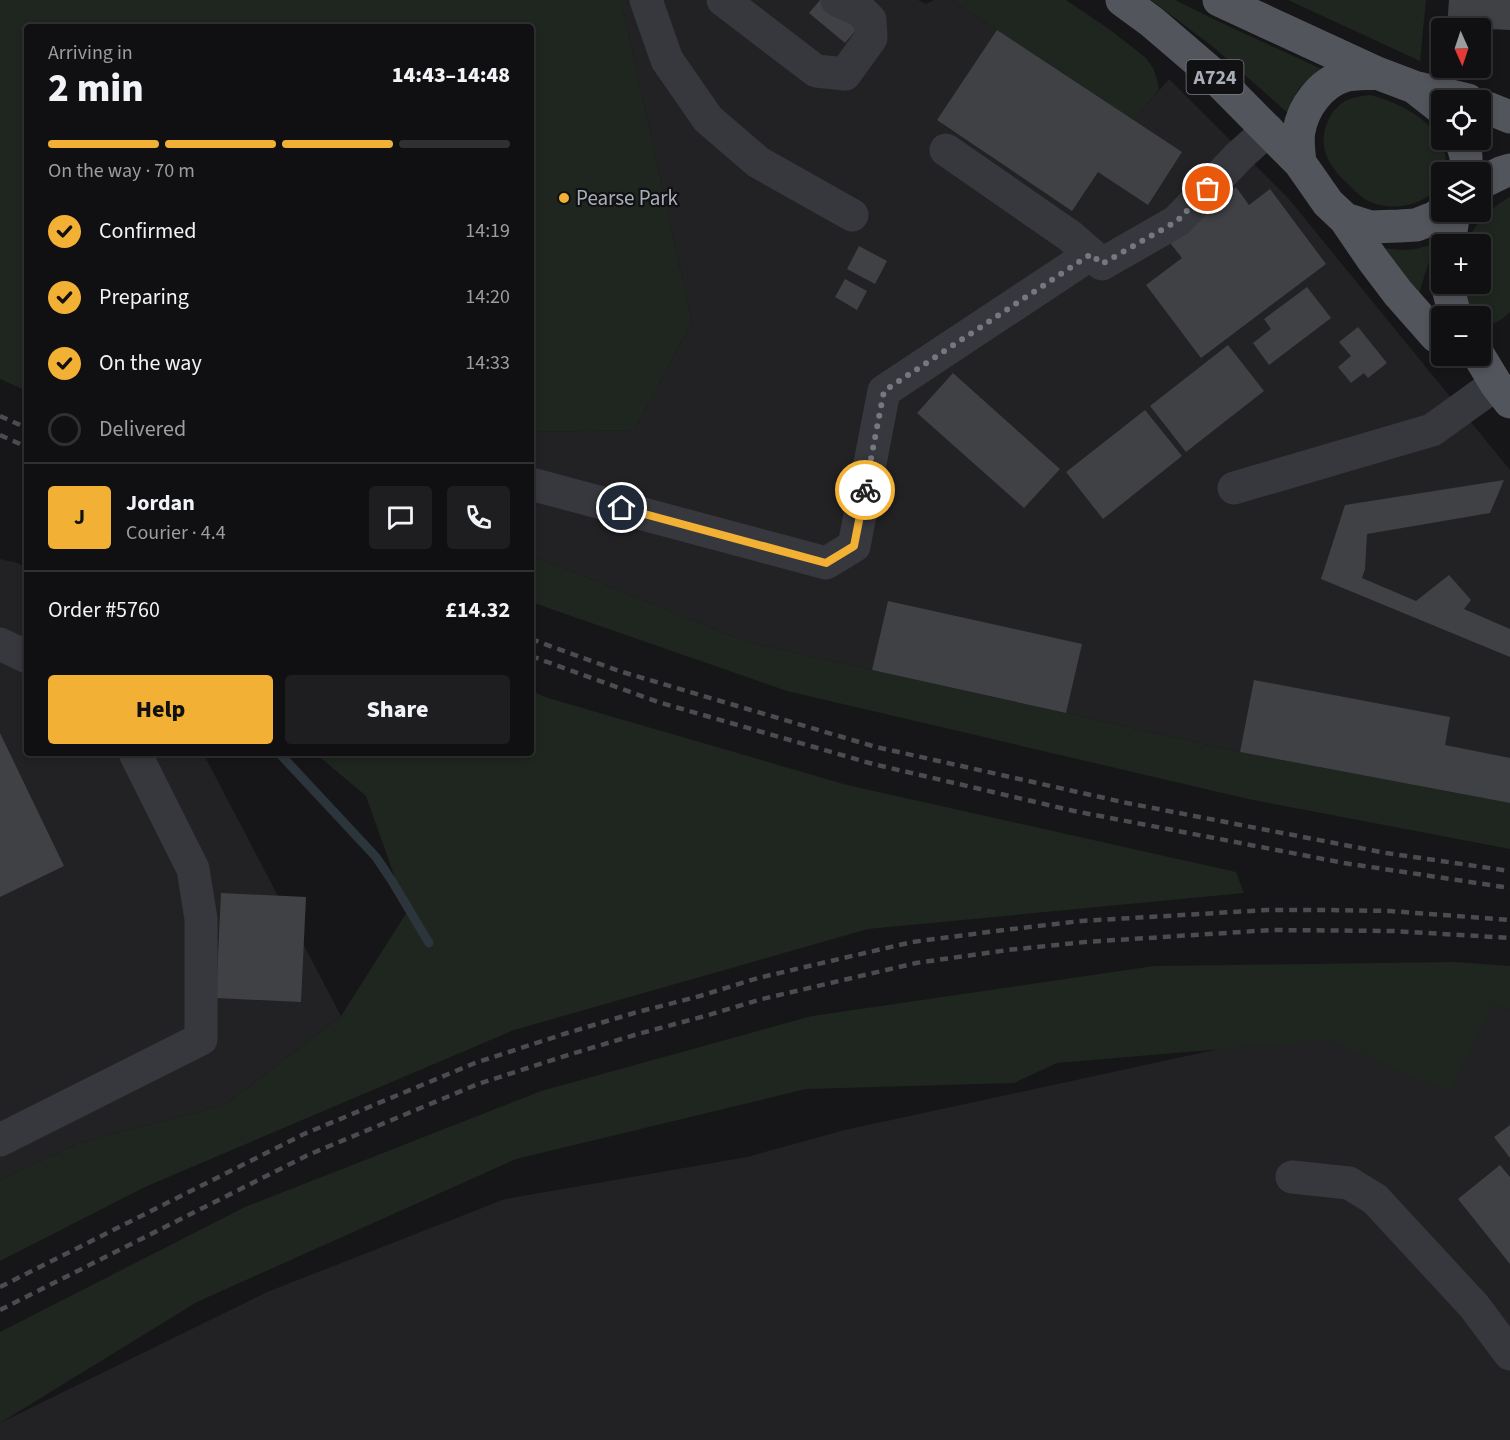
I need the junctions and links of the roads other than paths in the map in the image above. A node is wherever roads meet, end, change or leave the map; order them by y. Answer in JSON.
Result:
{"nodes":[{"id":1,"x":646,"y":0,"type":"edge"},
{"id":2,"x":723,"y":0,"type":"edge"},
{"id":3,"x":837,"y":0,"type":"edge"},
{"id":4,"x":1122,"y":0,"type":"edge"},
{"id":5,"x":1219,"y":0,"type":"edge"},
{"id":6,"x":1377,"y":73,"type":"junction"},
{"id":7,"x":1414,"y":87,"type":"junction"},
{"id":8,"x":1431,"y":91,"type":"edge"},
{"id":9,"x":1431,"y":100,"type":"edge"},
{"id":10,"x":1491,"y":109,"type":"edge"},
{"id":11,"x":1510,"y":117,"type":"edge"},
{"id":12,"x":1268,"y":130,"type":"junction"},
{"id":13,"x":946,"y":150,"type":"dead end"},
{"id":14,"x":1300,"y":163,"type":"junction"},
{"id":15,"x":1510,"y":170,"type":"edge"},
{"id":16,"x":1491,"y":178,"type":"edge"},
{"id":17,"x":852,"y":215,"type":"dead end"},
{"id":18,"x":1345,"y":219,"type":"junction"},
{"id":19,"x":1431,"y":219,"type":"edge"},
{"id":20,"x":1091,"y":254,"type":"junction"},
{"id":21,"x":1431,"y":328,"type":"edge"},
{"id":22,"x":1472,"y":366,"type":"edge"},
{"id":23,"x":1485,"y":366,"type":"edge"},
{"id":24,"x":1503,"y":393,"type":"edge"},
{"id":25,"x":534,"y":485,"type":"edge"},
{"id":26,"x":1234,"y":488,"type":"dead end"},
{"id":27,"x":0,"y":644,"type":"edge"},
{"id":28,"x":24,"y":656,"type":"edge"},
{"id":29,"x":136,"y":756,"type":"edge"},
{"id":30,"x":0,"y":1140,"type":"edge"},
{"id":31,"x":1292,"y":1177,"type":"dead end"},
{"id":32,"x":1510,"y":1354,"type":"edge"}],
"edges":[{"from":1,"to":17,"type":"lane"},
{"from":2,"to":3,"type":"lane"},
{"from":4,"to":12,"type":"main road","number":"A724"},
{"from":5,"to":6,"type":"main road"},
{"from":6,"to":7,"type":"main road"},
{"from":6,"to":14,"type":"main road"},
{"from":7,"to":8,"type":"main road"},
{"from":7,"to":9,"type":"main road"},
{"from":10,"to":11,"type":"main road"},
{"from":12,"to":14,"type":"main road","number":"A724"},
{"from":12,"to":20,"type":"lane"},
{"from":13,"to":20,"type":"lane"},
{"from":14,"to":18,"type":"main road"},
{"from":15,"to":16,"type":"main road"},
{"from":18,"to":19,"type":"main road"},
{"from":18,"to":21,"type":"main road"},
{"from":20,"to":25,"type":"lane"},
{"from":22,"to":24,"type":"main road"},
{"from":23,"to":24,"type":"main road"},
{"from":24,"to":26,"type":"lane"},
{"from":27,"to":28,"type":"lane"},
{"from":29,"to":30,"type":"lane"},
{"from":31,"to":32,"type":"lane"}]}
